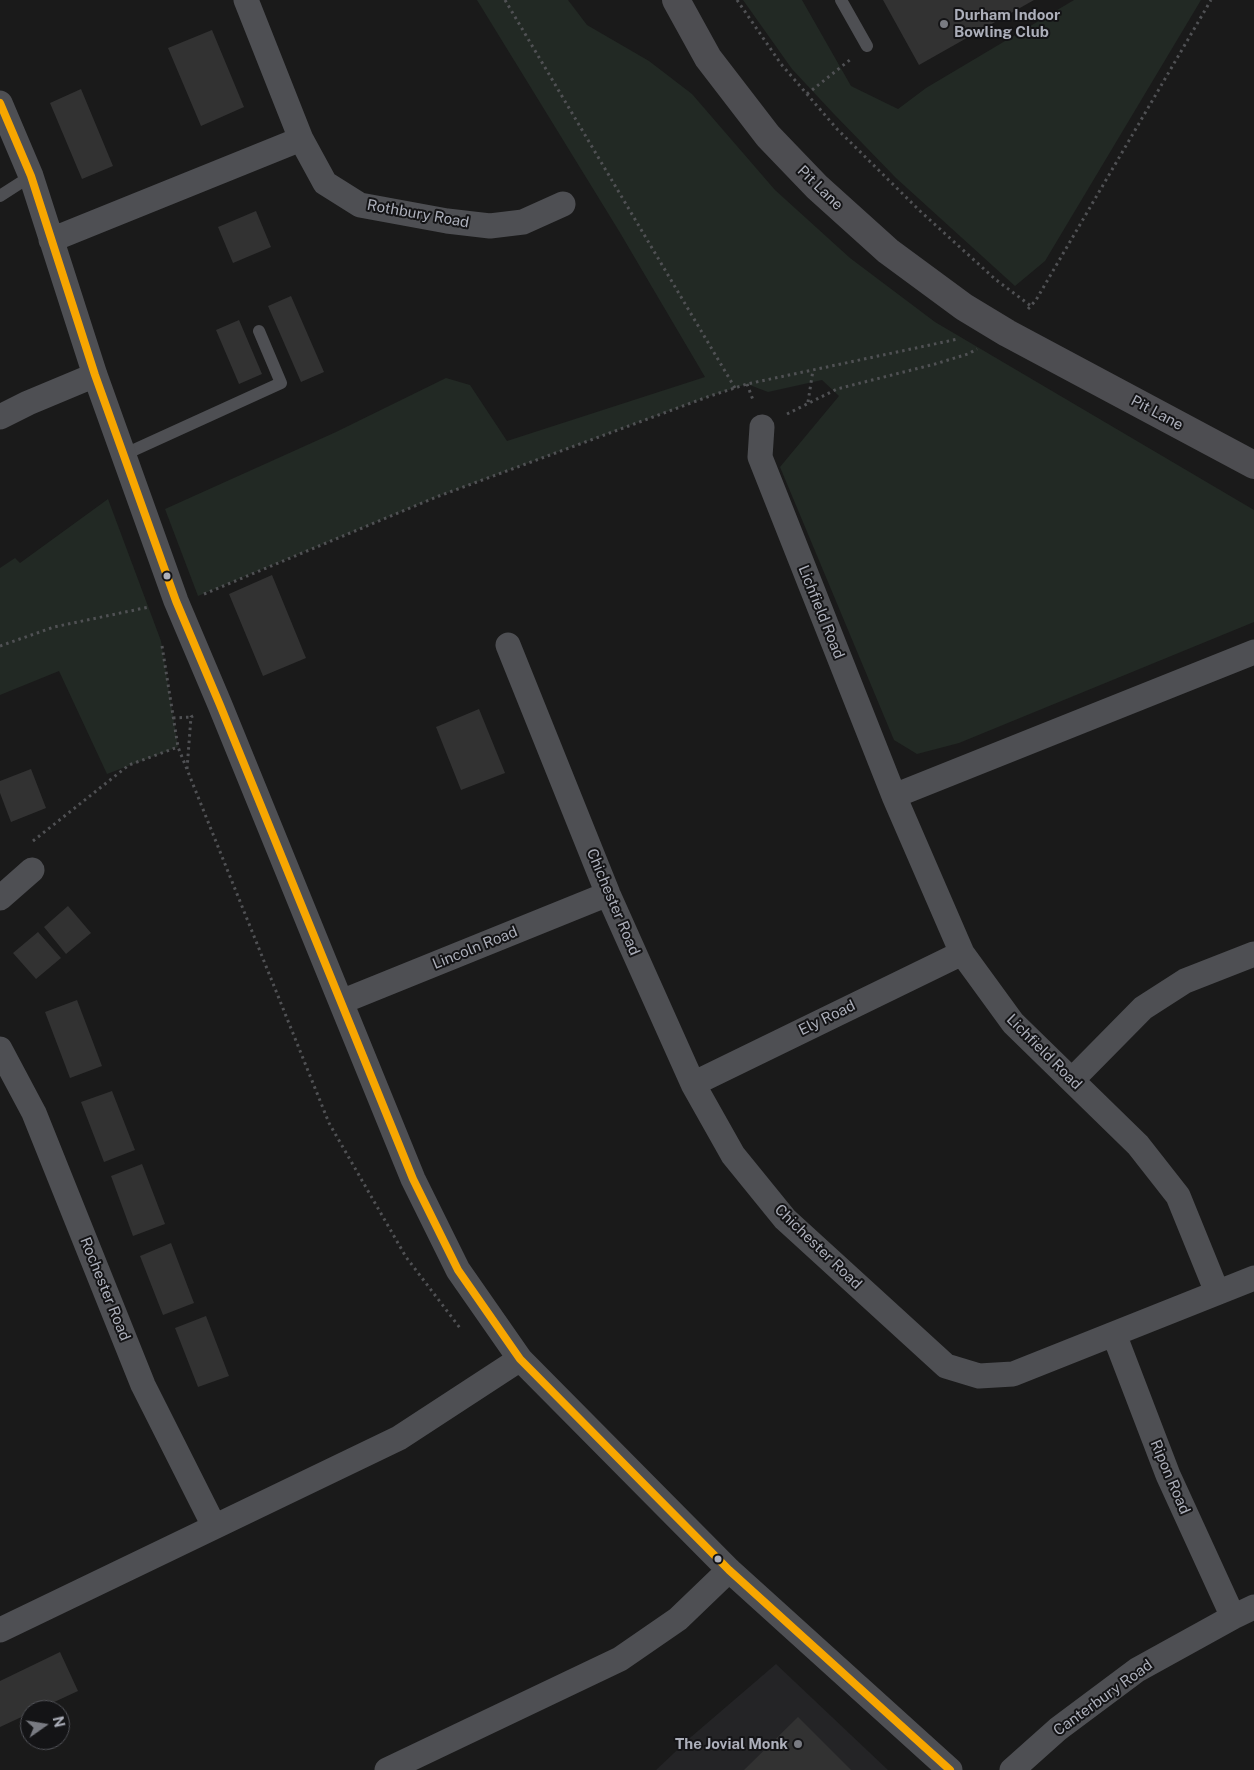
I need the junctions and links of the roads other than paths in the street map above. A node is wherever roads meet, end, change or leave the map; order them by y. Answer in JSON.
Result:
{"nodes":[{"id":1,"x":246,"y":0,"type":"edge"},
{"id":2,"x":676,"y":0,"type":"edge"},
{"id":3,"x":841,"y":0,"type":"edge"},
{"id":4,"x":867,"y":46,"type":"road end"},
{"id":5,"x":0,"y":103,"type":"edge"},
{"id":6,"x":300,"y":139,"type":"junction"},
{"id":7,"x":31,"y":176,"type":"junction"},
{"id":8,"x":0,"y":196,"type":"edge"},
{"id":9,"x":563,"y":204,"type":"dead end"},
{"id":10,"x":51,"y":240,"type":"junction"},
{"id":11,"x":259,"y":331,"type":"dead end"},
{"id":12,"x":95,"y":375,"type":"junction"},
{"id":13,"x":0,"y":417,"type":"edge"},
{"id":14,"x":762,"y":427,"type":"road end"},
{"id":15,"x":123,"y":455,"type":"junction"},
{"id":16,"x":1254,"y":465,"type":"edge"},
{"id":17,"x":508,"y":645,"type":"dead end"},
{"id":18,"x":1254,"y":652,"type":"edge"},
{"id":19,"x":894,"y":796,"type":"junction"},
{"id":20,"x":32,"y":870,"type":"road end"},
{"id":21,"x":608,"y":894,"type":"junction"},
{"id":22,"x":0,"y":898,"type":"edge"},
{"id":23,"x":962,"y":953,"type":"junction"},
{"id":24,"x":1254,"y":954,"type":"edge"},
{"id":25,"x":341,"y":1002,"type":"junction"},
{"id":26,"x":0,"y":1050,"type":"edge"},
{"id":27,"x":1072,"y":1080,"type":"junction"},
{"id":28,"x":693,"y":1084,"type":"junction"},
{"id":29,"x":1254,"y":1278,"type":"edge"},
{"id":30,"x":1217,"y":1292,"type":"junction"},
{"id":31,"x":1114,"y":1334,"type":"junction"},
{"id":32,"x":520,"y":1359,"type":"junction"},
{"id":33,"x":214,"y":1526,"type":"junction"},
{"id":34,"x":729,"y":1570,"type":"junction"},
{"id":35,"x":1244,"y":1612,"type":"edge"},
{"id":36,"x":0,"y":1630,"type":"edge"},
{"id":37,"x":386,"y":1770,"type":"edge"},
{"id":38,"x":950,"y":1770,"type":"edge"},
{"id":39,"x":1012,"y":1770,"type":"edge"}],
"edges":[{"from":1,"to":6,"type":"street","name":"Rothbury Road"},
{"from":2,"to":16,"type":"street","name":"Pit Lane"},
{"from":3,"to":4,"type":"lane"},
{"from":5,"to":7,"type":"street"},
{"from":6,"to":9,"type":"street","name":"Rothbury Road"},
{"from":6,"to":10,"type":"street"},
{"from":7,"to":8,"type":"lane"},
{"from":7,"to":10,"type":"street"},
{"from":10,"to":12,"type":"street"},
{"from":11,"to":15,"type":"lane"},
{"from":12,"to":13,"type":"street"},
{"from":12,"to":15,"type":"street"},
{"from":14,"to":19,"type":"street","name":"Lichfield Road"},
{"from":15,"to":25,"type":"street"},
{"from":17,"to":21,"type":"street","name":"Chichester Road"},
{"from":18,"to":19,"type":"street"},
{"from":19,"to":23,"type":"street","name":"Lichfield Road"},
{"from":20,"to":22,"type":"street"},
{"from":21,"to":25,"type":"street","name":"Lincoln Road"},
{"from":21,"to":28,"type":"street","name":"Chichester Road"},
{"from":23,"to":27,"type":"street","name":"Lichfield Road"},
{"from":23,"to":28,"type":"street","name":"Ely Road"},
{"from":24,"to":27,"type":"street"},
{"from":25,"to":32,"type":"street"},
{"from":26,"to":33,"type":"street","name":"Rochester Road"},
{"from":27,"to":30,"type":"street","name":"Lichfield Road"},
{"from":28,"to":31,"type":"street","name":"Chichester Road"},
{"from":29,"to":30,"type":"street","name":"Chichester Road"},
{"from":30,"to":31,"type":"street","name":"Chichester Road"},
{"from":31,"to":35,"type":"street","name":"Ripon Road"},
{"from":32,"to":33,"type":"street"},
{"from":32,"to":34,"type":"street"},
{"from":33,"to":36,"type":"street"},
{"from":34,"to":37,"type":"street"},
{"from":34,"to":38,"type":"street"},
{"from":35,"to":39,"type":"street","name":"Canterbury Road"}]}
